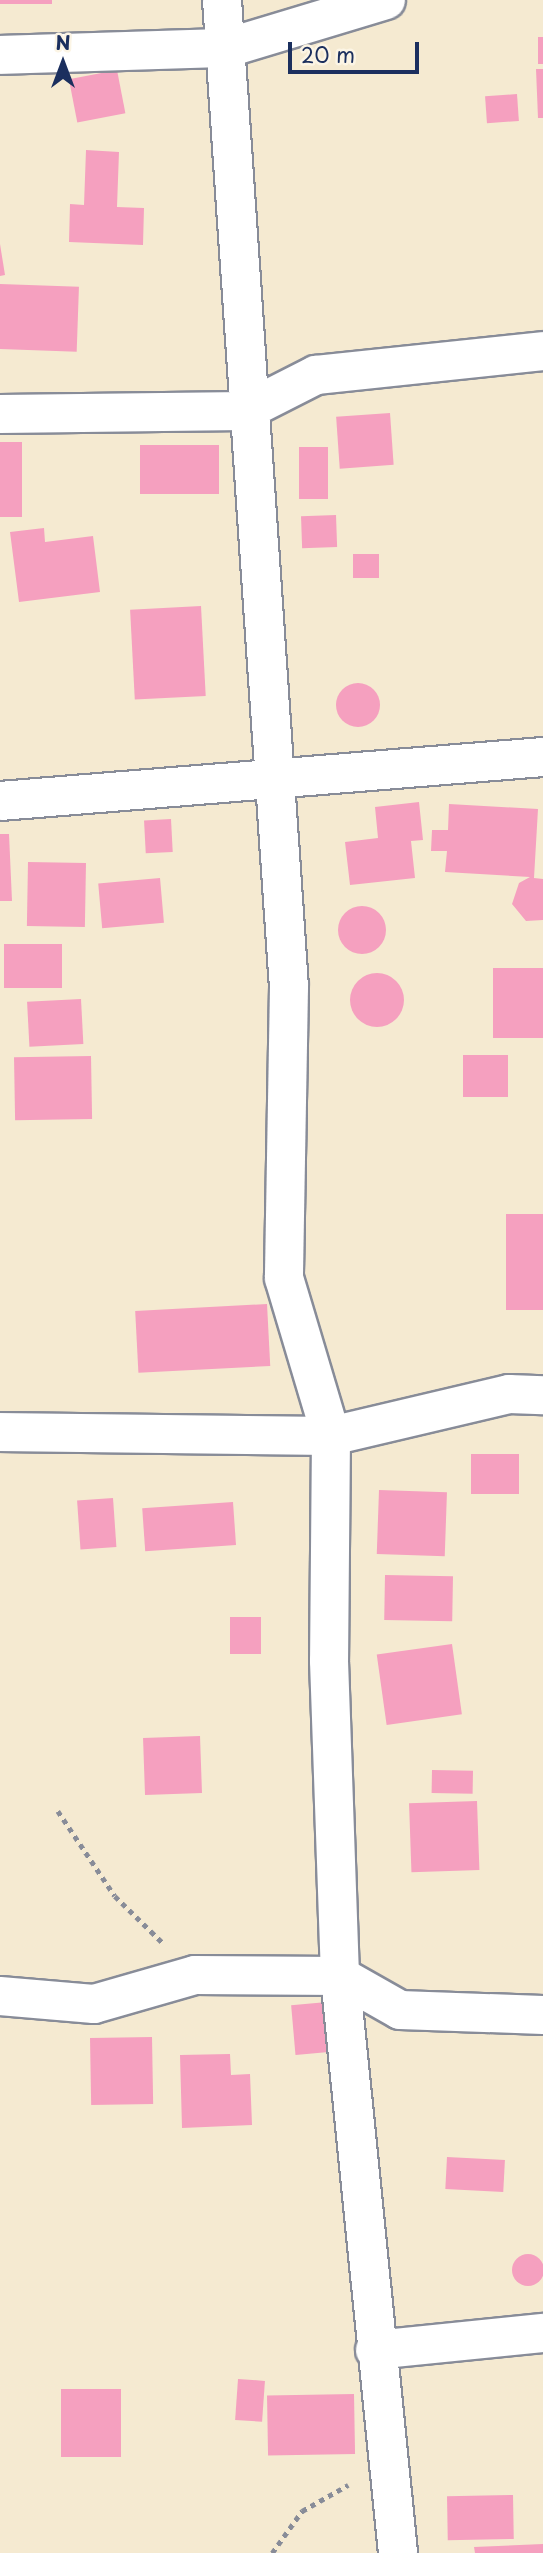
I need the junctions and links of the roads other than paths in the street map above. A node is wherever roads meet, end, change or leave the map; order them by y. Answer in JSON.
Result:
{"nodes":[{"id":1,"x":222,"y":0,"type":"edge"},
{"id":2,"x":386,"y":0,"type":"edge"},
{"id":3,"x":227,"y":48,"type":"junction"},
{"id":4,"x":0,"y":55,"type":"edge"},
{"id":5,"x":543,"y":351,"type":"edge"},
{"id":6,"x":245,"y":411,"type":"junction"},
{"id":7,"x":0,"y":414,"type":"edge"},
{"id":8,"x":543,"y":757,"type":"edge"},
{"id":9,"x":272,"y":781,"type":"junction"},
{"id":10,"x":0,"y":801,"type":"edge"},
{"id":11,"x":543,"y":1395,"type":"edge"},
{"id":12,"x":0,"y":1432,"type":"edge"},
{"id":13,"x":331,"y":1436,"type":"junction"},
{"id":14,"x":340,"y":1976,"type":"junction"},
{"id":15,"x":0,"y":1996,"type":"edge"},
{"id":16,"x":543,"y":2015,"type":"edge"},
{"id":17,"x":543,"y":2333,"type":"edge"},
{"id":18,"x":375,"y":2350,"type":"junction"},
{"id":19,"x":398,"y":2553,"type":"edge"}],
"edges":[{"from":1,"to":3,"type":"street"},
{"from":2,"to":3,"type":"street"},
{"from":3,"to":4,"type":"street"},
{"from":3,"to":6,"type":"street"},
{"from":5,"to":6,"type":"street"},
{"from":6,"to":7,"type":"street"},
{"from":6,"to":9,"type":"street"},
{"from":8,"to":9,"type":"street"},
{"from":9,"to":10,"type":"street"},
{"from":9,"to":13,"type":"street"},
{"from":11,"to":13,"type":"street"},
{"from":12,"to":13,"type":"street"},
{"from":13,"to":14,"type":"street"},
{"from":14,"to":15,"type":"street"},
{"from":14,"to":16,"type":"street"},
{"from":14,"to":18,"type":"street"},
{"from":17,"to":18,"type":"street"},
{"from":18,"to":19,"type":"street"}]}
